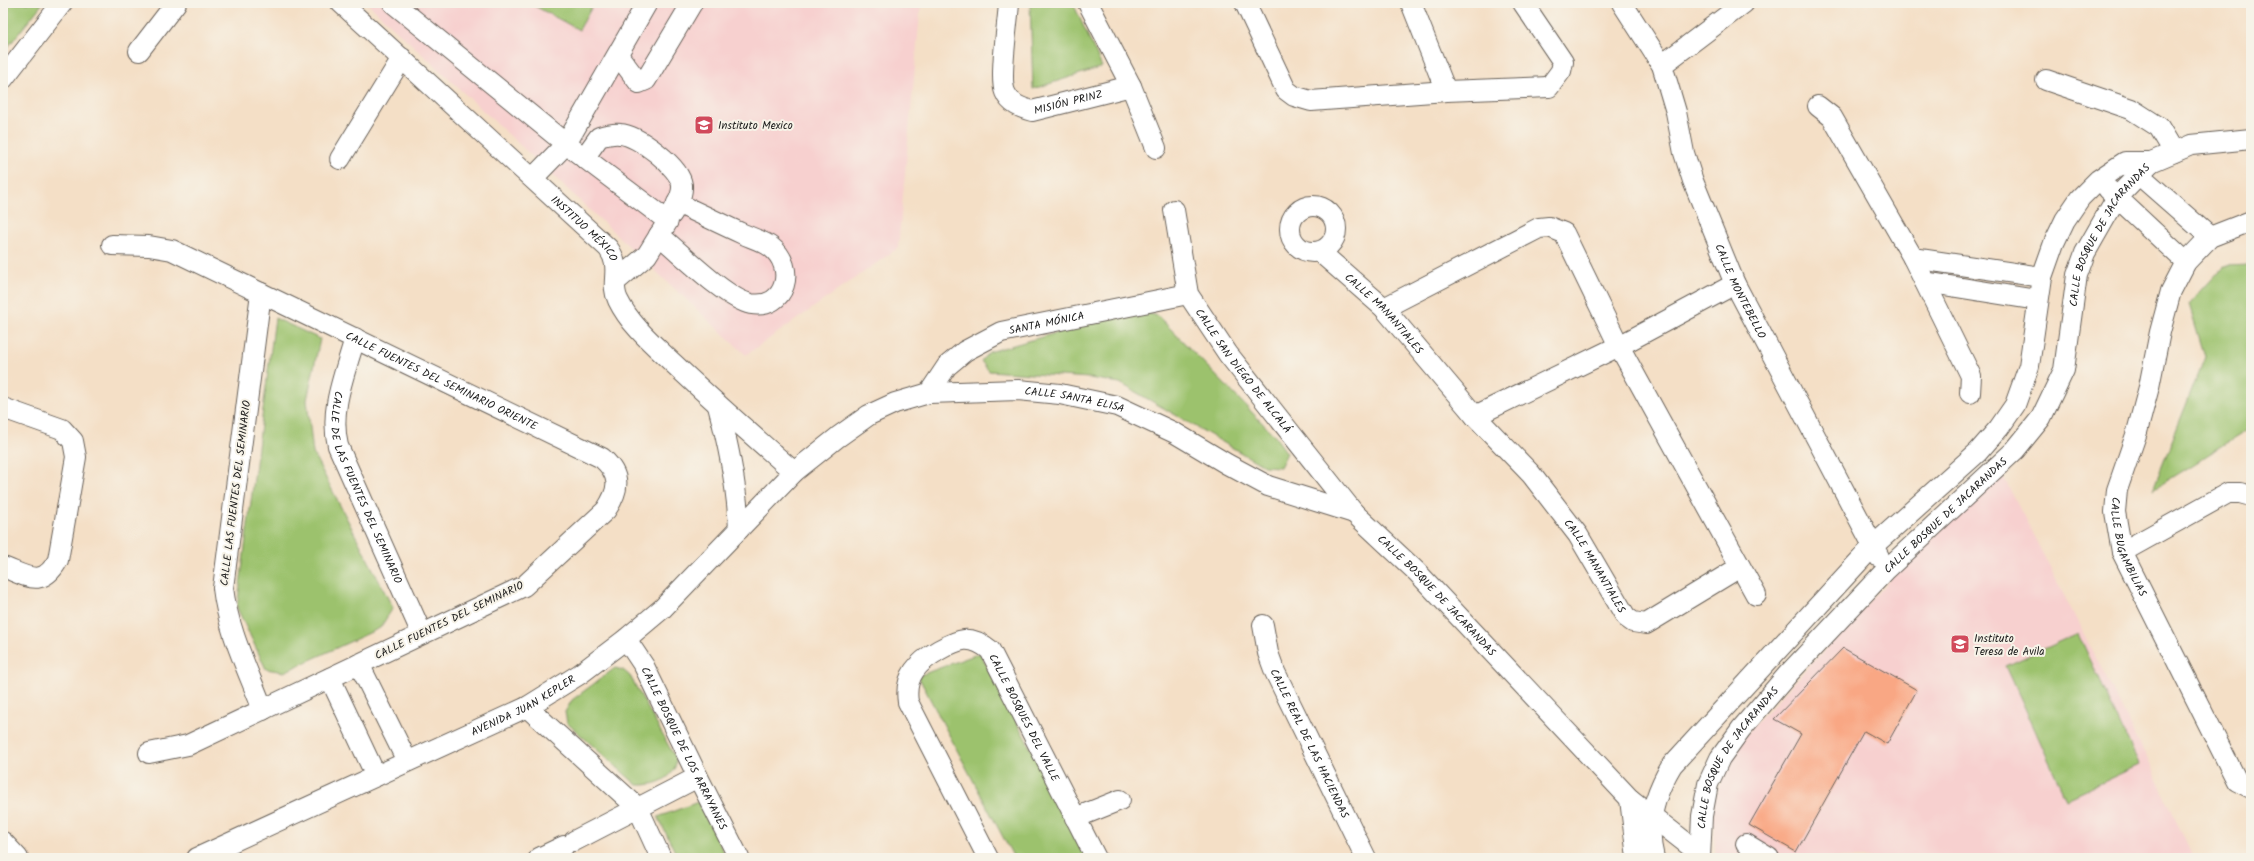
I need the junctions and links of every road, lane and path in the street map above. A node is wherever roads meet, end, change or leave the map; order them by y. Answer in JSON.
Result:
{"nodes":[{"id":1,"x":62,"y":3,"type":"edge"},
{"id":2,"x":176,"y":3,"type":"edge"},
{"id":3,"x":341,"y":3,"type":"edge"},
{"id":4,"x":393,"y":3,"type":"edge"},
{"id":5,"x":647,"y":3,"type":"edge"},
{"id":6,"x":692,"y":3,"type":"edge"},
{"id":7,"x":1009,"y":3,"type":"edge"},
{"id":8,"x":1088,"y":3,"type":"edge"},
{"id":9,"x":1245,"y":3,"type":"edge"},
{"id":10,"x":1411,"y":3,"type":"edge"},
{"id":11,"x":1523,"y":3,"type":"edge"},
{"id":12,"x":1622,"y":3,"type":"edge"},
{"id":13,"x":1744,"y":3,"type":"edge"},
{"id":14,"x":138,"y":51,"type":"dead end"},
{"id":15,"x":618,"y":55,"type":"junction"},
{"id":16,"x":402,"y":58,"type":"junction"},
{"id":17,"x":1662,"y":64,"type":"junction"},
{"id":18,"x":3,"y":79,"type":"edge"},
{"id":19,"x":2046,"y":80,"type":"dead end"},
{"id":20,"x":1131,"y":86,"type":"junction"},
{"id":21,"x":1446,"y":91,"type":"junction"},
{"id":22,"x":1818,"y":106,"type":"dead end"},
{"id":23,"x":2251,"y":139,"type":"edge"},
{"id":24,"x":566,"y":144,"type":"junction"},
{"id":25,"x":1156,"y":148,"type":"dead end"},
{"id":26,"x":2174,"y":152,"type":"junction"},
{"id":27,"x":584,"y":158,"type":"junction"},
{"id":28,"x":340,"y":159,"type":"dead end"},
{"id":29,"x":2138,"y":166,"type":"junction"},
{"id":30,"x":533,"y":178,"type":"junction"},
{"id":31,"x":2098,"y":180,"type":"junction"},
{"id":32,"x":2118,"y":197,"type":"junction"},
{"id":33,"x":677,"y":203,"type":"junction"},
{"id":34,"x":1174,"y":210,"type":"dead end"},
{"id":35,"x":2251,"y":221,"type":"edge"},
{"id":36,"x":664,"y":228,"type":"junction"},
{"id":37,"x":2210,"y":237,"type":"junction"},
{"id":38,"x":112,"y":245,"type":"dead end"},
{"id":39,"x":1320,"y":252,"type":"dead end"},
{"id":40,"x":1913,"y":258,"type":"junction"},
{"id":41,"x":2186,"y":262,"type":"junction"},
{"id":42,"x":2042,"y":277,"type":"junction"},
{"id":43,"x":615,"y":282,"type":"junction"},
{"id":44,"x":1925,"y":282,"type":"junction"},
{"id":45,"x":1735,"y":284,"type":"junction"},
{"id":46,"x":262,"y":293,"type":"junction"},
{"id":47,"x":1188,"y":294,"type":"junction"},
{"id":48,"x":2037,"y":300,"type":"junction"},
{"id":49,"x":1384,"y":308,"type":"junction"},
{"id":50,"x":355,"y":338,"type":"junction"},
{"id":51,"x":1619,"y":346,"type":"junction"},
{"id":52,"x":1970,"y":392,"type":"dead end"},
{"id":53,"x":929,"y":393,"type":"junction"},
{"id":54,"x":718,"y":406,"type":"junction"},
{"id":55,"x":3,"y":408,"type":"edge"},
{"id":56,"x":1475,"y":416,"type":"junction"},
{"id":57,"x":794,"y":472,"type":"junction"},
{"id":58,"x":616,"y":476,"type":"joint"},
{"id":59,"x":2251,"y":496,"type":"edge"},
{"id":60,"x":1354,"y":512,"type":"junction"},
{"id":61,"x":739,"y":530,"type":"junction"},
{"id":62,"x":1872,"y":546,"type":"junction"},
{"id":63,"x":2122,"y":552,"type":"junction"},
{"id":64,"x":3,"y":567,"type":"edge"},
{"id":65,"x":1740,"y":567,"type":"junction"},
{"id":66,"x":1886,"y":570,"type":"junction"},
{"id":67,"x":1756,"y":595,"type":"dead end"},
{"id":68,"x":1263,"y":625,"type":"dead end"},
{"id":69,"x":422,"y":634,"type":"junction"},
{"id":70,"x":626,"y":639,"type":"junction"},
{"id":71,"x":359,"y":664,"type":"junction"},
{"id":72,"x":330,"y":678,"type":"junction"},
{"id":73,"x":527,"y":707,"type":"junction"},
{"id":74,"x":263,"y":710,"type":"junction"},
{"id":75,"x":149,"y":753,"type":"dead end"},
{"id":76,"x":407,"y":761,"type":"junction"},
{"id":77,"x":376,"y":776,"type":"junction"},
{"id":78,"x":698,"y":777,"type":"junction"},
{"id":79,"x":2251,"y":788,"type":"edge"},
{"id":80,"x":1630,"y":799,"type":"junction"},
{"id":81,"x":1120,"y":800,"type":"dead end"},
{"id":82,"x":638,"y":808,"type":"junction"},
{"id":83,"x":1075,"y":818,"type":"junction"},
{"id":84,"x":1652,"y":818,"type":"junction"},
{"id":85,"x":3,"y":842,"type":"edge"},
{"id":86,"x":1746,"y":844,"type":"dead end"},
{"id":87,"x":1700,"y":856,"type":"edge"},
{"id":88,"x":18,"y":858,"type":"edge"},
{"id":89,"x":197,"y":858,"type":"edge"},
{"id":90,"x":539,"y":858,"type":"edge"},
{"id":91,"x":661,"y":858,"type":"edge"},
{"id":92,"x":739,"y":858,"type":"edge"},
{"id":93,"x":988,"y":858,"type":"edge"},
{"id":94,"x":1096,"y":858,"type":"edge"},
{"id":95,"x":1366,"y":858,"type":"edge"},
{"id":96,"x":1637,"y":858,"type":"edge"},
{"id":97,"x":1654,"y":858,"type":"edge"},
{"id":98,"x":1769,"y":858,"type":"edge"}],
"edges":[{"from":1,"to":18,"type":"street"},
{"from":2,"to":14,"type":"street"},
{"from":3,"to":16,"type":"street","name":"INSTITUO MÉXICO"},
{"from":4,"to":24,"type":"street"},
{"from":5,"to":15,"type":"street"},
{"from":6,"to":15,"type":"street"},
{"from":7,"to":20,"type":"street","name":"MISIÓN PRINZ"},
{"from":8,"to":20,"type":"street"},
{"from":9,"to":21,"type":"street"},
{"from":10,"to":21,"type":"street"},
{"from":11,"to":21,"type":"street"},
{"from":12,"to":17,"type":"street","name":"CALLE MONTEBELLO"},
{"from":13,"to":17,"type":"street"},
{"from":15,"to":24,"type":"street"},
{"from":16,"to":28,"type":"street"},
{"from":16,"to":30,"type":"street","name":"INSTITUO MÉXICO"},
{"from":17,"to":45,"type":"street","name":"CALLE MONTEBELLO"},
{"from":19,"to":26,"type":"street"},
{"from":20,"to":25,"type":"street"},
{"from":22,"to":40,"type":"street"},
{"from":23,"to":26,"type":"street"},
{"from":24,"to":27,"type":"street"},
{"from":24,"to":30,"type":"street"},
{"from":26,"to":29,"type":"street"},
{"from":27,"to":33,"type":"street"},
{"from":27,"to":36,"type":"street"},
{"from":29,"to":31,"type":"street","name":"CALLE BOSQUE DE JACARANDAS"},
{"from":29,"to":32,"type":"street","name":"CALLE BOSQUE DE JACARANDAS"},
{"from":29,"to":37,"type":"street"},
{"from":30,"to":43,"type":"street","name":"INSTITUO MÉXICO"},
{"from":31,"to":32,"type":"street"},
{"from":31,"to":42,"type":"street","name":"CALLE BOSQUE DE JACARANDAS"},
{"from":32,"to":41,"type":"street"},
{"from":32,"to":66,"type":"street","name":"CALLE BOSQUE DE JACARANDAS"},
{"from":33,"to":36,"type":"street"},
{"from":33,"to":36,"type":"street"},
{"from":34,"to":47,"type":"street","name":"CALLE SAN DIEGO DE ALCALÁ"},
{"from":35,"to":37,"type":"street"},
{"from":36,"to":43,"type":"street"},
{"from":37,"to":41,"type":"street","name":"CALLE BUGAMBILIAS"},
{"from":38,"to":46,"type":"street","name":"CALLE FUENTES DEL SEMINARIO ORIENTE"},
{"from":39,"to":49,"type":"street","name":"CALLE MANANTIALES"},
{"from":40,"to":42,"type":"street"},
{"from":40,"to":44,"type":"street"},
{"from":41,"to":63,"type":"street","name":"CALLE BUGAMBILIAS"},
{"from":42,"to":48,"type":"street","name":"CALLE BOSQUE DE JACARANDAS"},
{"from":43,"to":54,"type":"street","name":"INSTITUO MÉXICO"},
{"from":44,"to":48,"type":"street"},
{"from":44,"to":52,"type":"street"},
{"from":45,"to":51,"type":"street"},
{"from":45,"to":62,"type":"street","name":"CALLE MONTEBELLO"},
{"from":46,"to":50,"type":"street","name":"CALLE FUENTES DEL SEMINARIO ORIENTE"},
{"from":46,"to":74,"type":"street","name":"CALLE LAS FUENTES DEL SEMINARIO"},
{"from":47,"to":53,"type":"street","name":"SANTA MÓNICA"},
{"from":47,"to":60,"type":"street","name":"CALLE SAN DIEGO DE ALCALÁ"},
{"from":48,"to":62,"type":"street","name":"CALLE BOSQUE DE JACARANDAS"},
{"from":49,"to":51,"type":"street"},
{"from":49,"to":56,"type":"street","name":"CALLE MANANTIALES"},
{"from":50,"to":58,"type":"street","name":"CALLE FUENTES DEL SEMINARIO ORIENTE"},
{"from":50,"to":69,"type":"street","name":"CALLE DE LAS FUENTES DEL SEMINARIO"},
{"from":51,"to":56,"type":"street"},
{"from":51,"to":65,"type":"street"},
{"from":53,"to":57,"type":"street","name":"CALLE SANTA ELISA"},
{"from":53,"to":60,"type":"street","name":"CALLE SANTA ELISA"},
{"from":54,"to":57,"type":"street","name":"INSTITUO MÉXICO"},
{"from":54,"to":61,"type":"street"},
{"from":55,"to":64,"type":"street"},
{"from":56,"to":65,"type":"street","name":"CALLE MANANTIALES"},
{"from":57,"to":61,"type":"street","name":"AVENIDA JUAN KEPLER"},
{"from":58,"to":69,"type":"street","name":"CALLE FUENTES DEL SEMINARIO"},
{"from":59,"to":63,"type":"street"},
{"from":60,"to":80,"type":"street","name":"CALLE BOSQUE DE JACARANDAS"},
{"from":61,"to":70,"type":"street","name":"AVENIDA JUAN KEPLER"},
{"from":62,"to":66,"type":"street","name":"CALLE MONTEBELLO"},
{"from":62,"to":84,"type":"street","name":"CALLE BOSQUE DE JACARANDAS"},
{"from":63,"to":79,"type":"street","name":"CALLE BUGAMBILIAS"},
{"from":65,"to":67,"type":"street"},
{"from":66,"to":87,"type":"street","name":"CALLE BOSQUE DE JACARANDAS"},
{"from":68,"to":95,"type":"street","name":"CALLE REAL DE LAS HACIENDAS"},
{"from":69,"to":71,"type":"street","name":"CALLE FUENTES DEL SEMINARIO"},
{"from":70,"to":73,"type":"street","name":"AVENIDA JUAN KEPLER"},
{"from":70,"to":78,"type":"street","name":"CALLE BOSQUE DE LOS ARRAYANES"},
{"from":71,"to":72,"type":"street","name":"CALLE FUENTES DEL SEMINARIO"},
{"from":71,"to":76,"type":"street"},
{"from":72,"to":74,"type":"street","name":"CALLE FUENTES DEL SEMINARIO"},
{"from":72,"to":77,"type":"street"},
{"from":73,"to":76,"type":"street","name":"AVENIDA JUAN KEPLER"},
{"from":73,"to":82,"type":"street"},
{"from":74,"to":75,"type":"street","name":"CALLE FUENTES DEL SEMINARIO"},
{"from":76,"to":77,"type":"street","name":"AVENIDA JUAN KEPLER"},
{"from":77,"to":89,"type":"street","name":"AVENIDA JUAN KEPLER"},
{"from":78,"to":82,"type":"street"},
{"from":78,"to":92,"type":"street","name":"CALLE BOSQUE DE LOS ARRAYANES"},
{"from":80,"to":84,"type":"street","name":"CALLE BOSQUE DE JACARANDAS"},
{"from":80,"to":96,"type":"street"},
{"from":81,"to":83,"type":"street"},
{"from":82,"to":90,"type":"street"},
{"from":82,"to":91,"type":"street"},
{"from":83,"to":93,"type":"street","name":"CALLE BOSQUES DEL VALLE"},
{"from":83,"to":94,"type":"street","name":"CALLE BOSQUES DEL VALLE"},
{"from":84,"to":87,"type":"street","name":"CALLE BOSQUE DE JACARANDAS"},
{"from":84,"to":97,"type":"street"},
{"from":85,"to":88,"type":"street"},
{"from":86,"to":98,"type":"street"}]}
